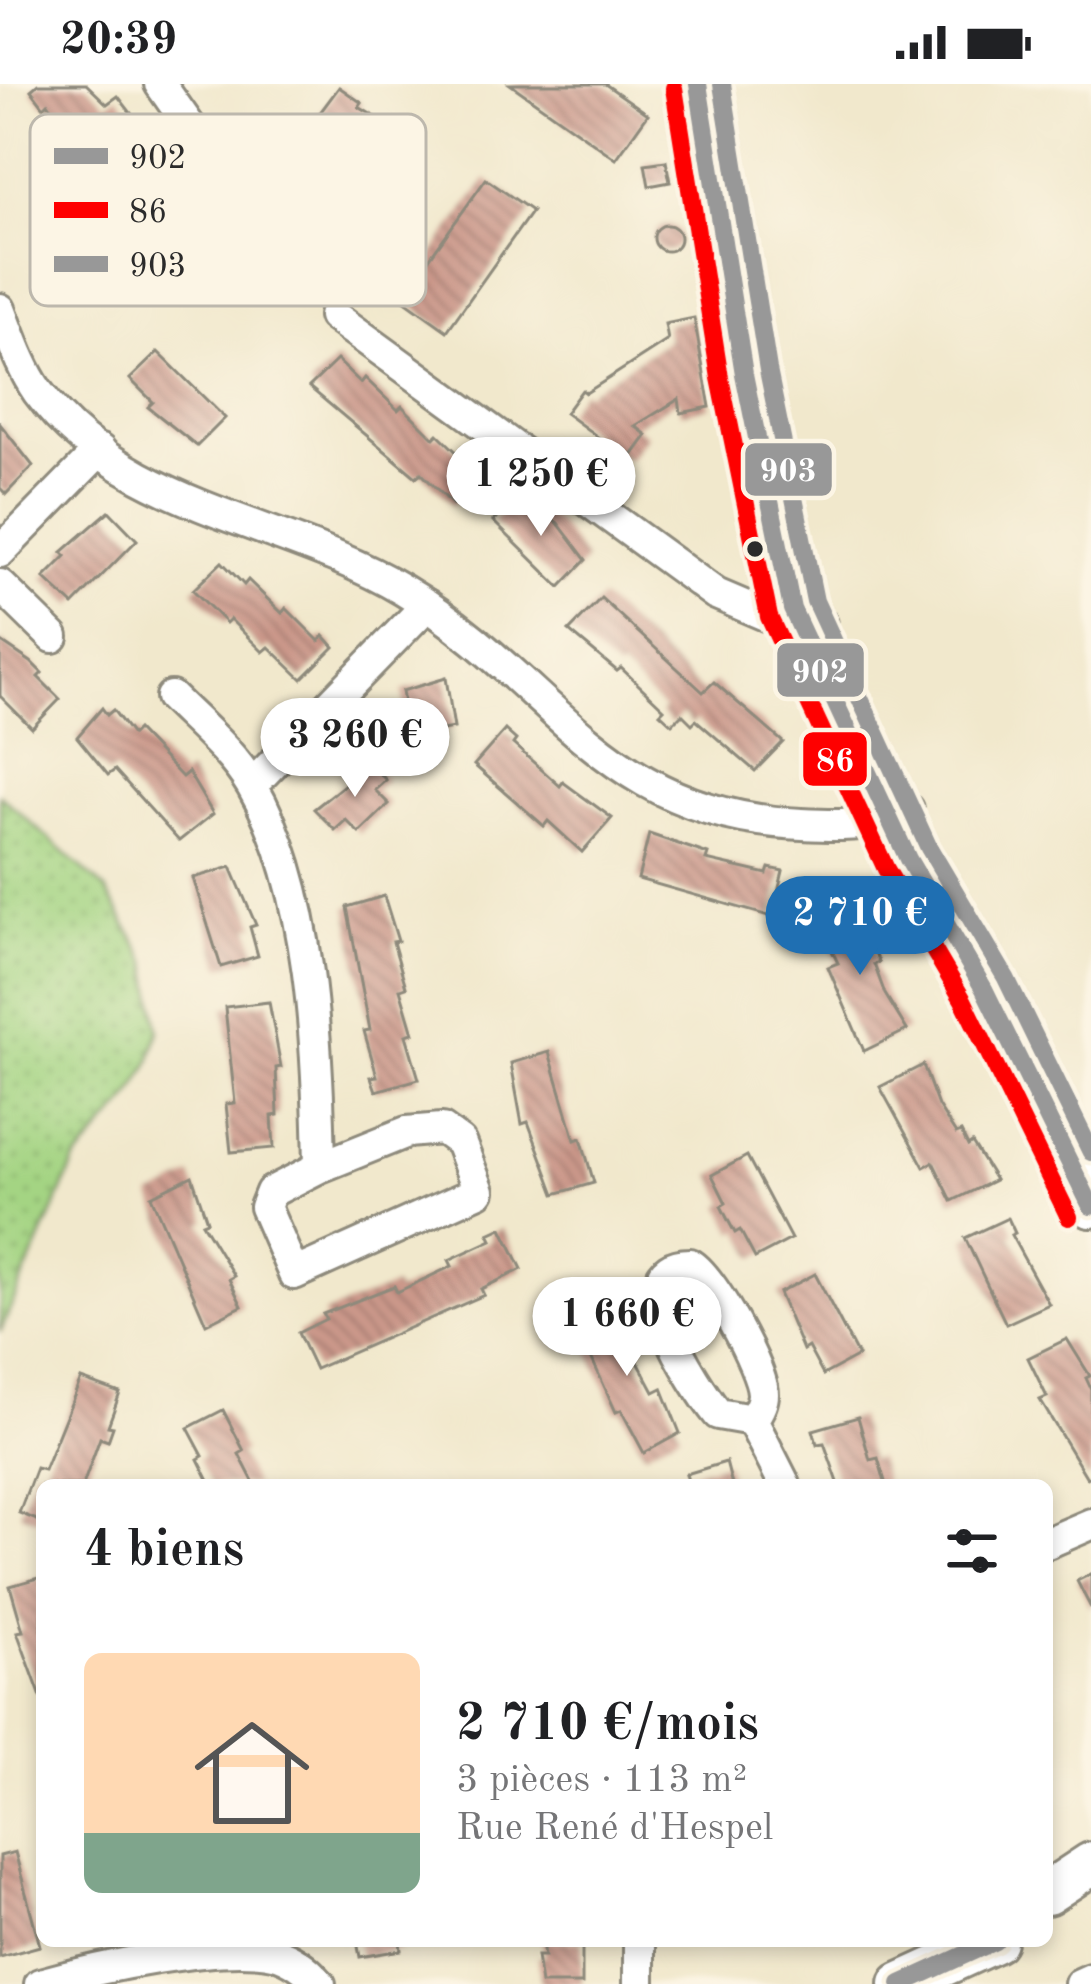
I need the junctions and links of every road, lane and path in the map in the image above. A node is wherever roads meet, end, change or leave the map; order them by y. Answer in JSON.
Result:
{"nodes":[{"id":1,"x":160,"y":84,"type":"edge"},
{"id":2,"x":698,"y":84,"type":"edge"},
{"id":3,"x":715,"y":84,"type":"edge"},
{"id":4,"x":181,"y":114,"type":"edge"},
{"id":5,"x":0,"y":309,"type":"edge"},
{"id":6,"x":334,"y":316,"type":"dead end"},
{"id":7,"x":100,"y":450,"type":"junction"},
{"id":8,"x":0,"y":552,"type":"edge"},
{"id":9,"x":0,"y":585,"type":"edge"},
{"id":10,"x":427,"y":605,"type":"junction"},
{"id":11,"x":810,"y":625,"type":"junction"},
{"id":12,"x":52,"y":637,"type":"dead end"},
{"id":13,"x":171,"y":697,"type":"dead end"},
{"id":14,"x":251,"y":785,"type":"junction"},
{"id":15,"x":898,"y":814,"type":"junction"},
{"id":16,"x":320,"y":1166,"type":"junction"},
{"id":17,"x":1091,"y":1206,"type":"edge"},
{"id":18,"x":752,"y":1420,"type":"junction"},
{"id":19,"x":782,"y":1479,"type":"edge"},
{"id":20,"x":1091,"y":1524,"type":"edge"},
{"id":21,"x":1053,"y":1540,"type":"edge"},
{"id":22,"x":1091,"y":1864,"type":"edge"},
{"id":23,"x":1053,"y":1889,"type":"edge"},
{"id":24,"x":1091,"y":1892,"type":"edge"},
{"id":25,"x":1053,"y":1912,"type":"edge"},
{"id":26,"x":244,"y":1947,"type":"edge"},
{"id":27,"x":254,"y":1947,"type":"edge"},
{"id":28,"x":639,"y":1947,"type":"edge"},
{"id":29,"x":964,"y":1947,"type":"edge"},
{"id":30,"x":981,"y":1947,"type":"edge"},
{"id":31,"x":310,"y":1964,"type":"edge"},
{"id":32,"x":918,"y":1975,"type":"edge"},
{"id":33,"x":1091,"y":1979,"type":"edge"},
{"id":34,"x":40,"y":1984,"type":"edge"},
{"id":35,"x":639,"y":1984,"type":"edge"},
{"id":36,"x":1080,"y":1984,"type":"edge"}],
"edges":[{"from":1,"to":4,"type":"street"},
{"from":2,"to":11,"type":"main road"},
{"from":3,"to":11,"type":"main road"},
{"from":5,"to":7,"type":"street"},
{"from":6,"to":11,"type":"street"},
{"from":7,"to":8,"type":"street"},
{"from":7,"to":10,"type":"street"},
{"from":9,"to":12,"type":"street"},
{"from":10,"to":14,"type":"street"},
{"from":10,"to":15,"type":"street"},
{"from":11,"to":15,"type":"main road"},
{"from":13,"to":14,"type":"street"},
{"from":14,"to":16,"type":"street"},
{"from":15,"to":17,"type":"main road"},
{"from":16,"to":16,"type":"street"},
{"from":18,"to":18,"type":"street"},
{"from":18,"to":19,"type":"street"},
{"from":20,"to":21,"type":"street"},
{"from":22,"to":23,"type":"main road"},
{"from":24,"to":25,"type":"main road"},
{"from":26,"to":34,"type":"street"},
{"from":27,"to":31,"type":"street"},
{"from":28,"to":35,"type":"street"},
{"from":29,"to":32,"type":"main road"},
{"from":30,"to":32,"type":"main road"},
{"from":33,"to":36,"type":"street"}]}
